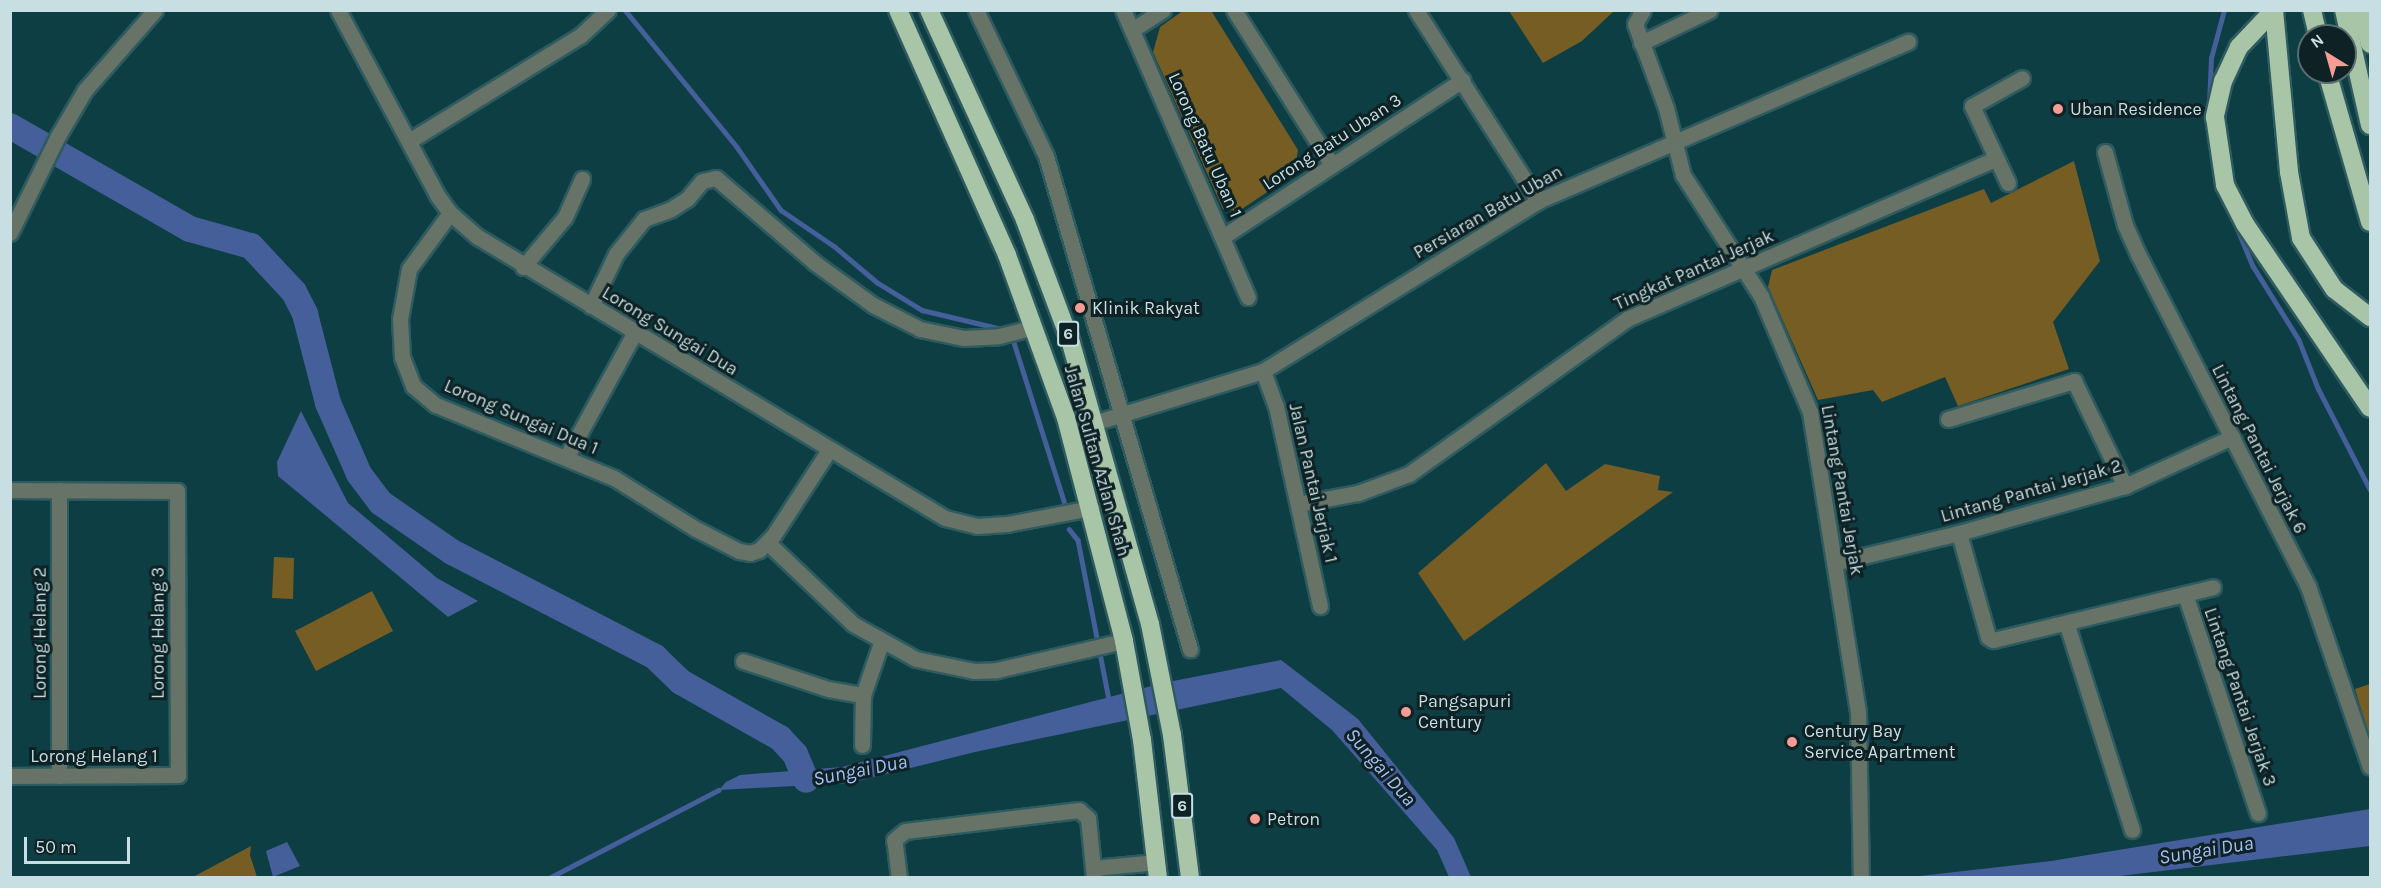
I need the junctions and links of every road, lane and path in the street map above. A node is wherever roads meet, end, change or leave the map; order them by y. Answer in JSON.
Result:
{"nodes":[{"id":1,"x":155,"y":10,"type":"edge"},
{"id":2,"x":338,"y":10,"type":"edge"},
{"id":3,"x":608,"y":10,"type":"edge"},
{"id":4,"x":898,"y":10,"type":"edge"},
{"id":5,"x":929,"y":10,"type":"edge"},
{"id":6,"x":976,"y":10,"type":"edge"},
{"id":7,"x":1123,"y":10,"type":"edge"},
{"id":8,"x":1163,"y":10,"type":"edge"},
{"id":9,"x":1234,"y":10,"type":"edge"},
{"id":10,"x":1416,"y":10,"type":"edge"},
{"id":11,"x":1642,"y":10,"type":"edge"},
{"id":12,"x":1710,"y":10,"type":"edge"},
{"id":13,"x":2274,"y":10,"type":"edge"},
{"id":14,"x":2344,"y":10,"type":"edge"},
{"id":15,"x":2361,"y":10,"type":"edge"},
{"id":16,"x":1132,"y":30,"type":"junction"},
{"id":17,"x":1908,"y":42,"type":"dead end"},
{"id":18,"x":1641,"y":43,"type":"junction"},
{"id":19,"x":2370,"y":44,"type":"edge"},
{"id":20,"x":2022,"y":78,"type":"dead end"},
{"id":21,"x":1462,"y":81,"type":"junction"},
{"id":22,"x":2331,"y":84,"type":"edge"},
{"id":23,"x":2370,"y":125,"type":"edge"},
{"id":24,"x":409,"y":141,"type":"junction"},
{"id":25,"x":1675,"y":141,"type":"junction"},
{"id":26,"x":2105,"y":152,"type":"dead end"},
{"id":27,"x":1995,"y":159,"type":"junction"},
{"id":28,"x":1332,"y":165,"type":"junction"},
{"id":29,"x":582,"y":179,"type":"dead end"},
{"id":30,"x":2008,"y":183,"type":"dead end"},
{"id":31,"x":1538,"y":201,"type":"junction"},
{"id":32,"x":450,"y":213,"type":"junction"},
{"id":33,"x":2370,"y":222,"type":"edge"},
{"id":34,"x":10,"y":233,"type":"edge"},
{"id":35,"x":1224,"y":236,"type":"junction"},
{"id":36,"x":523,"y":267,"type":"junction"},
{"id":37,"x":1746,"y":269,"type":"junction"},
{"id":38,"x":1248,"y":297,"type":"dead end"},
{"id":39,"x":591,"y":306,"type":"junction"},
{"id":40,"x":2370,"y":317,"type":"edge"},
{"id":41,"x":1034,"y":327,"type":"junction"},
{"id":42,"x":634,"y":332,"type":"junction"},
{"id":43,"x":1263,"y":370,"type":"junction"},
{"id":44,"x":2370,"y":408,"type":"edge"},
{"id":45,"x":1124,"y":414,"type":"junction"},
{"id":46,"x":1948,"y":419,"type":"dead end"},
{"id":47,"x":1094,"y":423,"type":"junction"},
{"id":48,"x":2232,"y":437,"type":"junction"},
{"id":49,"x":829,"y":450,"type":"junction"},
{"id":50,"x":567,"y":456,"type":"junction"},
{"id":51,"x":2125,"y":486,"type":"junction"},
{"id":52,"x":10,"y":490,"type":"edge"},
{"id":53,"x":59,"y":490,"type":"junction"},
{"id":54,"x":1298,"y":504,"type":"junction"},
{"id":55,"x":1091,"y":508,"type":"junction"},
{"id":56,"x":1959,"y":533,"type":"junction"},
{"id":57,"x":768,"y":543,"type":"junction"},
{"id":58,"x":1834,"y":563,"type":"junction"},
{"id":59,"x":2213,"y":587,"type":"dead end"},
{"id":60,"x":2185,"y":594,"type":"junction"},
{"id":61,"x":1320,"y":606,"type":"dead end"},
{"id":62,"x":2067,"y":625,"type":"junction"},
{"id":63,"x":881,"y":643,"type":"junction"},
{"id":64,"x":1116,"y":644,"type":"junction"},
{"id":65,"x":1190,"y":649,"type":"dead end"},
{"id":66,"x":743,"y":661,"type":"dead end"},
{"id":67,"x":862,"y":695,"type":"junction"},
{"id":68,"x":862,"y":745,"type":"dead end"},
{"id":69,"x":2370,"y":767,"type":"edge"},
{"id":70,"x":178,"y":775,"type":"joint"},
{"id":71,"x":10,"y":776,"type":"edge"},
{"id":72,"x":59,"y":776,"type":"junction"},
{"id":73,"x":2259,"y":813,"type":"dead end"},
{"id":74,"x":2132,"y":830,"type":"dead end"},
{"id":75,"x":1158,"y":870,"type":"edge"},
{"id":76,"x":1093,"y":873,"type":"edge"},
{"id":77,"x":899,"y":878,"type":"edge"},
{"id":78,"x":1190,"y":878,"type":"edge"},
{"id":79,"x":1860,"y":878,"type":"edge"}],
"edges":[{"from":1,"to":34,"type":"street"},
{"from":2,"to":24,"type":"street","name":"Lorong Sungai Dua"},
{"from":3,"to":24,"type":"street"},
{"from":4,"to":41,"type":"highway","name":"Jalan Sultan Azlan Shah","number":"6"},
{"from":5,"to":47,"type":"highway","name":"Jalan Sultan Azlan Shah","number":"6"},
{"from":6,"to":45,"type":"street"},
{"from":7,"to":16,"type":"street","name":"Lorong Batu Uban 1"},
{"from":8,"to":16,"type":"street"},
{"from":9,"to":28,"type":"street"},
{"from":10,"to":21,"type":"street"},
{"from":11,"to":18,"type":"street","name":"Lintang Pantai Jerjak"},
{"from":12,"to":18,"type":"street"},
{"from":13,"to":40,"type":"highway"},
{"from":13,"to":44,"type":"highway"},
{"from":14,"to":23,"type":"highway"},
{"from":15,"to":19,"type":"highway"},
{"from":16,"to":35,"type":"street","name":"Lorong Batu Uban 1"},
{"from":17,"to":25,"type":"street","name":"Persiaran Batu Uban"},
{"from":18,"to":25,"type":"street","name":"Lintang Pantai Jerjak"},
{"from":20,"to":27,"type":"street"},
{"from":21,"to":28,"type":"street","name":"Lorong Batu Uban 3"},
{"from":21,"to":31,"type":"street"},
{"from":22,"to":33,"type":"highway"},
{"from":24,"to":32,"type":"street","name":"Lorong Sungai Dua"},
{"from":25,"to":31,"type":"street","name":"Persiaran Batu Uban"},
{"from":25,"to":37,"type":"street","name":"Lintang Pantai Jerjak"},
{"from":26,"to":48,"type":"street","name":"Lintang Pantai Jerjak 6"},
{"from":27,"to":30,"type":"street"},
{"from":27,"to":37,"type":"street","name":"Tingkat Pantai Jerjak"},
{"from":28,"to":35,"type":"street","name":"Lorong Batu Uban 3"},
{"from":29,"to":36,"type":"street"},
{"from":31,"to":43,"type":"street","name":"Persiaran Batu Uban"},
{"from":32,"to":36,"type":"street","name":"Lorong Sungai Dua"},
{"from":32,"to":50,"type":"street","name":"Lorong Sungai Dua 1"},
{"from":35,"to":38,"type":"street","name":"Lorong Batu Uban 1"},
{"from":36,"to":39,"type":"street","name":"Lorong Sungai Dua"},
{"from":37,"to":54,"type":"street","name":"Tingkat Pantai Jerjak"},
{"from":37,"to":58,"type":"street","name":"Lintang Pantai Jerjak"},
{"from":39,"to":41,"type":"street"},
{"from":39,"to":42,"type":"street","name":"Lorong Sungai Dua"},
{"from":41,"to":55,"type":"highway","name":"Jalan Sultan Azlan Shah","number":"6"},
{"from":42,"to":49,"type":"street","name":"Lorong Sungai Dua"},
{"from":42,"to":50,"type":"street"},
{"from":43,"to":45,"type":"street","name":"Persiaran Batu Uban"},
{"from":43,"to":54,"type":"street","name":"Jalan Pantai Jerjak 1"},
{"from":45,"to":47,"type":"street","name":"Persiaran Batu Uban"},
{"from":45,"to":65,"type":"street"},
{"from":46,"to":51,"type":"street"},
{"from":47,"to":78,"type":"highway","name":"Jalan Sultan Azlan Shah","number":"6"},
{"from":48,"to":51,"type":"street","name":"Lintang Pantai Jerjak 2"},
{"from":48,"to":69,"type":"street","name":"Lintang Pantai Jerjak 6"},
{"from":49,"to":55,"type":"street","name":"Lorong Sungai Dua"},
{"from":49,"to":57,"type":"street"},
{"from":50,"to":57,"type":"street","name":"Lorong Sungai Dua 1"},
{"from":51,"to":56,"type":"street","name":"Lintang Pantai Jerjak 2"},
{"from":52,"to":53,"type":"street"},
{"from":53,"to":70,"type":"street","name":"Lorong Helang 3"},
{"from":53,"to":72,"type":"street","name":"Lorong Helang 2"},
{"from":54,"to":61,"type":"street","name":"Jalan Pantai Jerjak 1"},
{"from":55,"to":64,"type":"highway","name":"Jalan Sultan Azlan Shah","number":"6"},
{"from":56,"to":58,"type":"street","name":"Lintang Pantai Jerjak 2"},
{"from":56,"to":62,"type":"street","name":"Lintang Pantai Jerjak 3"},
{"from":57,"to":63,"type":"street"},
{"from":58,"to":79,"type":"street","name":"Lintang Pantai Jerjak"},
{"from":59,"to":60,"type":"street","name":"Lintang Pantai Jerjak 3"},
{"from":60,"to":62,"type":"street","name":"Lintang Pantai Jerjak 3"},
{"from":60,"to":73,"type":"street","name":"Lintang Pantai Jerjak 3"},
{"from":62,"to":74,"type":"street"},
{"from":63,"to":64,"type":"street"},
{"from":63,"to":67,"type":"street"},
{"from":64,"to":75,"type":"highway","name":"Jalan Sultan Azlan Shah","number":"6"},
{"from":66,"to":67,"type":"street"},
{"from":67,"to":68,"type":"street"},
{"from":70,"to":72,"type":"street","name":"Lorong Helang 1"},
{"from":71,"to":72,"type":"street","name":"Lorong Helang 1"},
{"from":75,"to":76,"type":"street"},
{"from":76,"to":77,"type":"street"}]}
